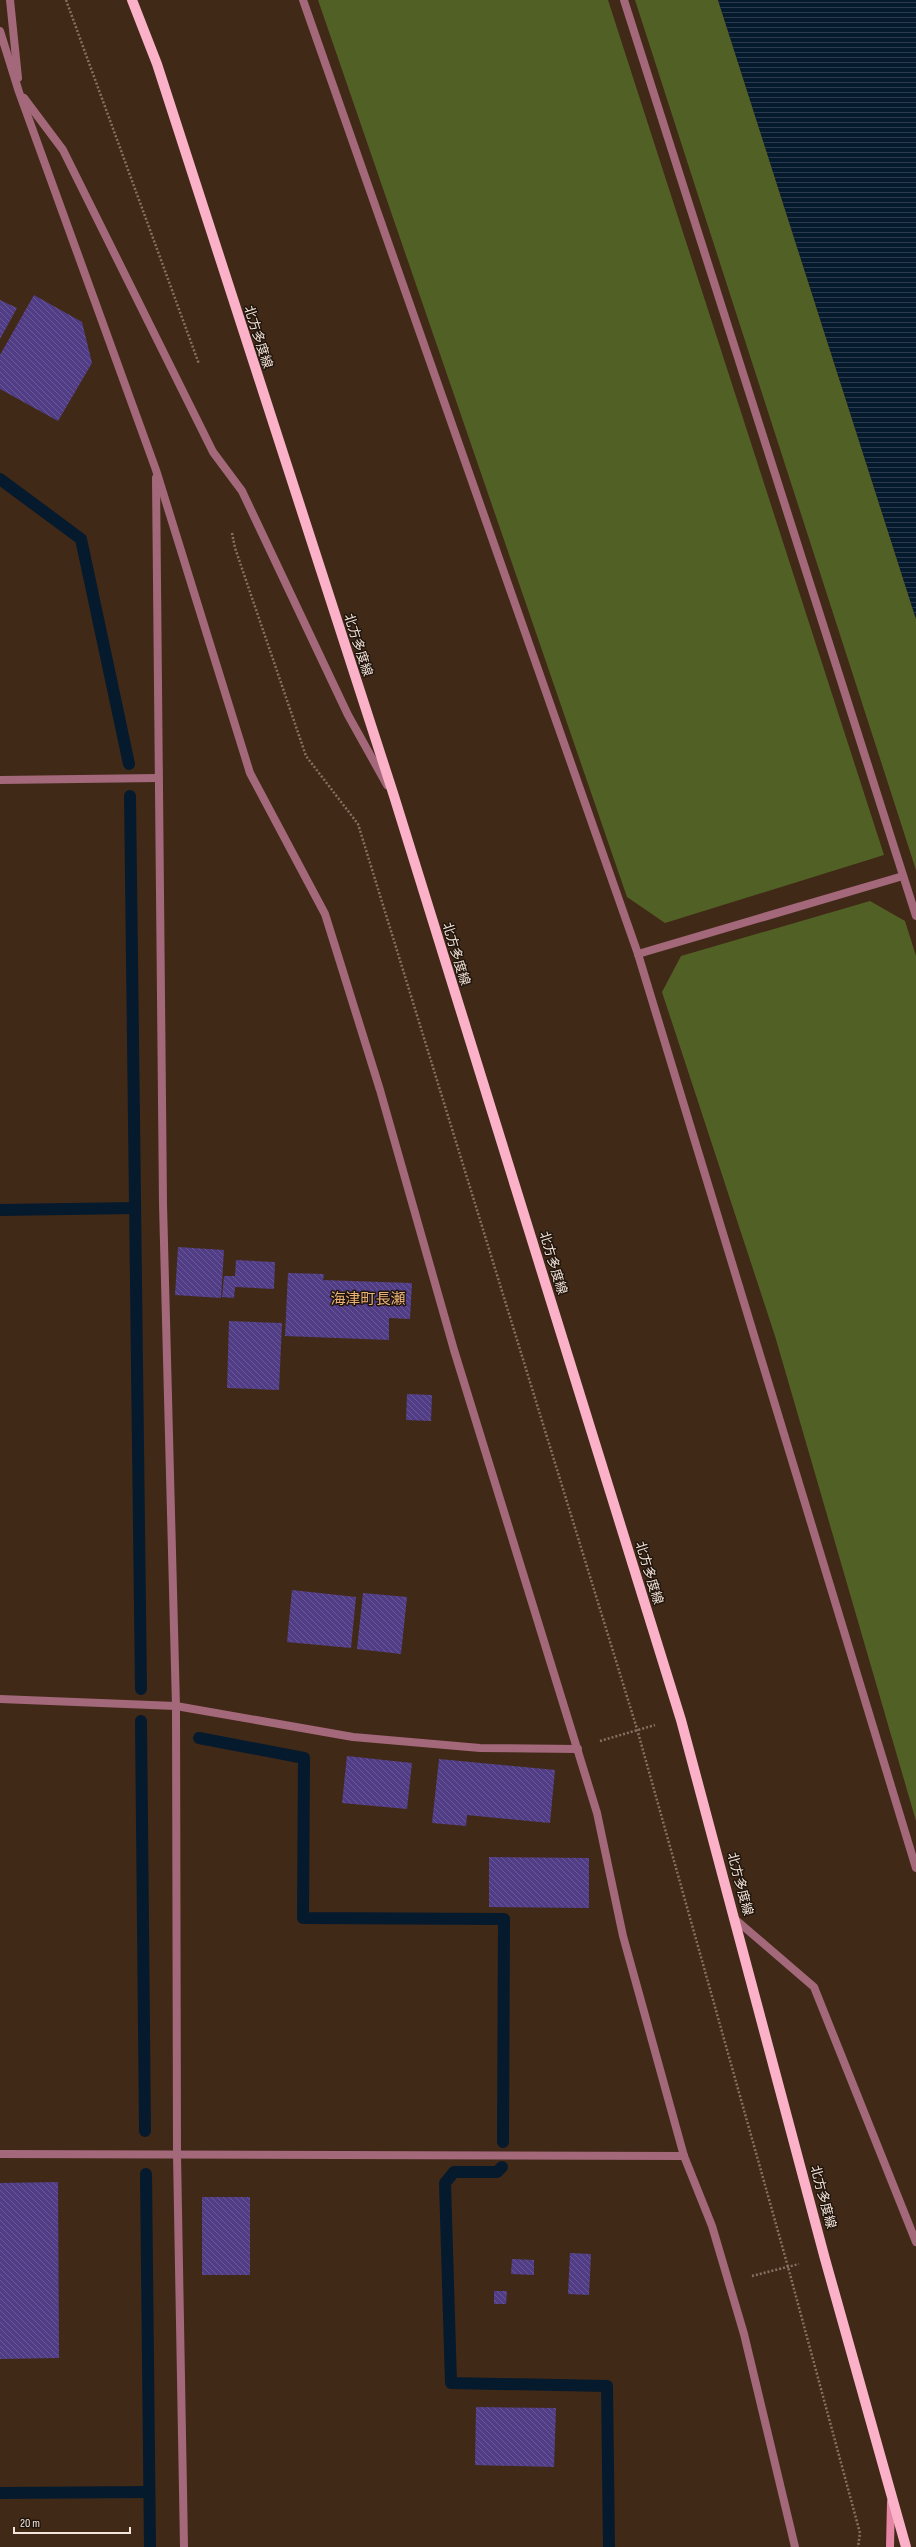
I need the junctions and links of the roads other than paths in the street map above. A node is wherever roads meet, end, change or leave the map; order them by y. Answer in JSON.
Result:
{"nodes":[{"id":1,"x":10,"y":0,"type":"edge"},
{"id":2,"x":132,"y":0,"type":"edge"},
{"id":3,"x":303,"y":0,"type":"edge"},
{"id":4,"x":624,"y":0,"type":"edge"},
{"id":5,"x":0,"y":31,"type":"edge"},
{"id":6,"x":20,"y":92,"type":"junction"},
{"id":7,"x":156,"y":470,"type":"junction"},
{"id":8,"x":158,"y":778,"type":"junction"},
{"id":9,"x":0,"y":780,"type":"edge"},
{"id":10,"x":394,"y":796,"type":"junction"},
{"id":11,"x":903,"y":876,"type":"junction"},
{"id":12,"x":916,"y":916,"type":"edge"},
{"id":13,"x":638,"y":954,"type":"junction"},
{"id":14,"x":0,"y":1699,"type":"edge"},
{"id":15,"x":176,"y":1706,"type":"junction"},
{"id":16,"x":578,"y":1749,"type":"junction"},
{"id":17,"x":916,"y":1868,"type":"edge"},
{"id":18,"x":736,"y":1920,"type":"junction"},
{"id":19,"x":0,"y":2154,"type":"edge"},
{"id":20,"x":177,"y":2154,"type":"junction"},
{"id":21,"x":684,"y":2156,"type":"junction"},
{"id":22,"x":916,"y":2242,"type":"edge"},
{"id":23,"x":892,"y":2491,"type":"junction"},
{"id":24,"x":184,"y":2547,"type":"edge"},
{"id":25,"x":795,"y":2547,"type":"edge"},
{"id":26,"x":890,"y":2547,"type":"edge"},
{"id":27,"x":906,"y":2547,"type":"edge"}],
"edges":[{"from":1,"to":6,"type":"street"},
{"from":2,"to":10,"type":"main road","name":"北方多度線"},
{"from":3,"to":13,"type":"street"},
{"from":4,"to":11,"type":"street"},
{"from":5,"to":6,"type":"street"},
{"from":6,"to":7,"type":"street"},
{"from":6,"to":10,"type":"street"},
{"from":7,"to":8,"type":"street"},
{"from":7,"to":16,"type":"street"},
{"from":8,"to":9,"type":"street"},
{"from":8,"to":15,"type":"street"},
{"from":10,"to":18,"type":"main road","name":"北方多度線"},
{"from":11,"to":12,"type":"street"},
{"from":11,"to":13,"type":"street"},
{"from":13,"to":17,"type":"street"},
{"from":14,"to":15,"type":"street"},
{"from":15,"to":16,"type":"street"},
{"from":15,"to":20,"type":"street"},
{"from":16,"to":21,"type":"street"},
{"from":18,"to":22,"type":"street"},
{"from":18,"to":23,"type":"main road","name":"北方多度線"},
{"from":19,"to":20,"type":"street"},
{"from":20,"to":21,"type":"street"},
{"from":20,"to":24,"type":"street"},
{"from":21,"to":25,"type":"street"},
{"from":23,"to":26,"type":"main road"},
{"from":23,"to":27,"type":"main road","name":"北方多度線"}]}
